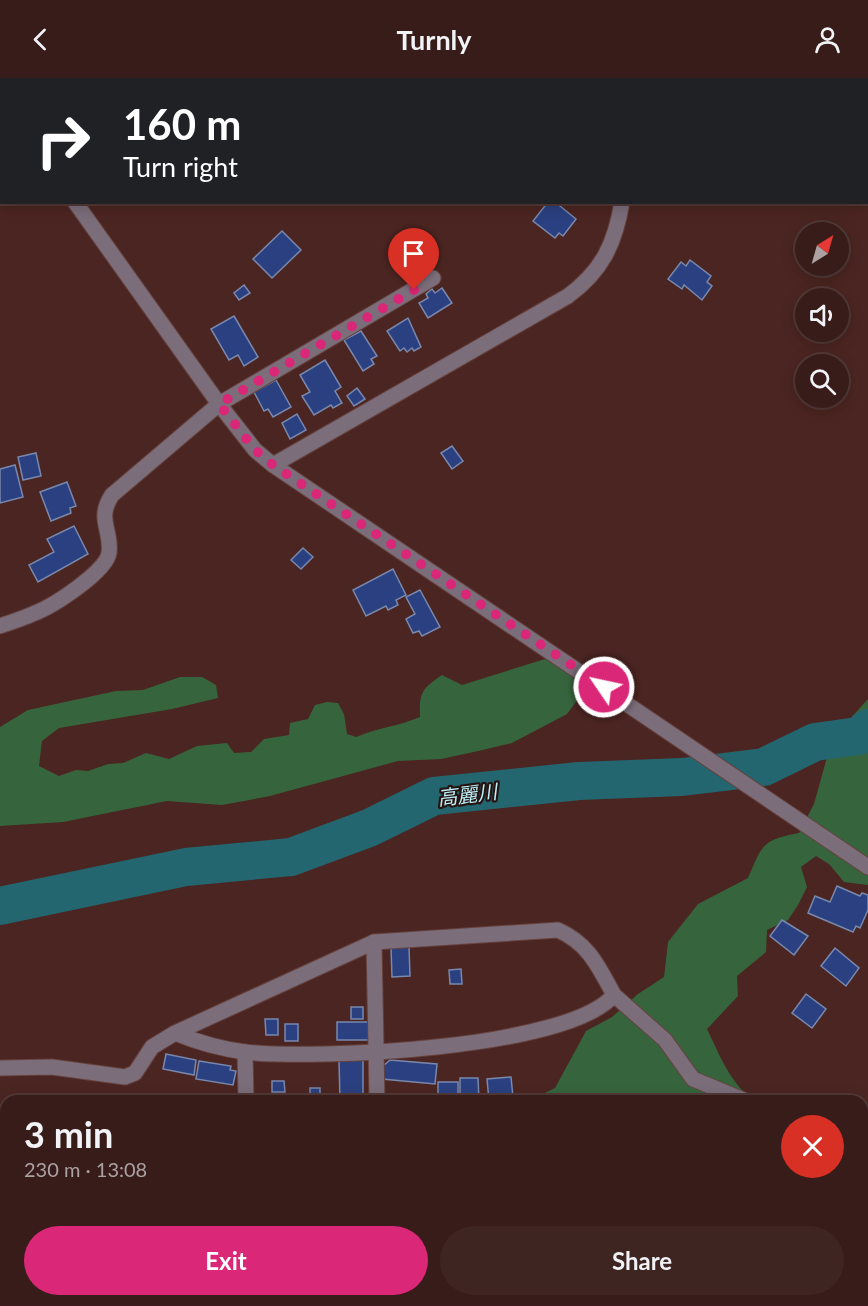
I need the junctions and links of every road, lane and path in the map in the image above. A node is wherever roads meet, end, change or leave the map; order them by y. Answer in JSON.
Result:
{"nodes":[{"id":1,"x":76,"y":204,"type":"edge"},
{"id":2,"x":621,"y":204,"type":"edge"},
{"id":3,"x":434,"y":278,"type":"dead end"},
{"id":4,"x":219,"y":404,"type":"junction"},
{"id":5,"x":273,"y":465,"type":"junction"},
{"id":6,"x":0,"y":626,"type":"edge"},
{"id":7,"x":868,"y":867,"type":"edge"},
{"id":8,"x":374,"y":942,"type":"junction"},
{"id":9,"x":614,"y":995,"type":"junction"},
{"id":10,"x":175,"y":1033,"type":"junction"},
{"id":11,"x":375,"y":1051,"type":"junction"},
{"id":12,"x":245,"y":1052,"type":"junction"},
{"id":13,"x":0,"y":1068,"type":"edge"},
{"id":14,"x":246,"y":1095,"type":"edge"},
{"id":15,"x":377,"y":1095,"type":"edge"},
{"id":16,"x":732,"y":1095,"type":"edge"}],
"edges":[{"from":1,"to":4,"type":"street"},
{"from":2,"to":5,"type":"street"},
{"from":3,"to":4,"type":"street"},
{"from":4,"to":5,"type":"street"},
{"from":4,"to":6,"type":"street"},
{"from":5,"to":7,"type":"street"},
{"from":8,"to":9,"type":"street"},
{"from":8,"to":10,"type":"street"},
{"from":8,"to":11,"type":"street"},
{"from":9,"to":11,"type":"street"},
{"from":9,"to":16,"type":"street"},
{"from":10,"to":12,"type":"street"},
{"from":10,"to":13,"type":"street"},
{"from":11,"to":12,"type":"street"},
{"from":11,"to":15,"type":"street"},
{"from":12,"to":14,"type":"street"}]}
